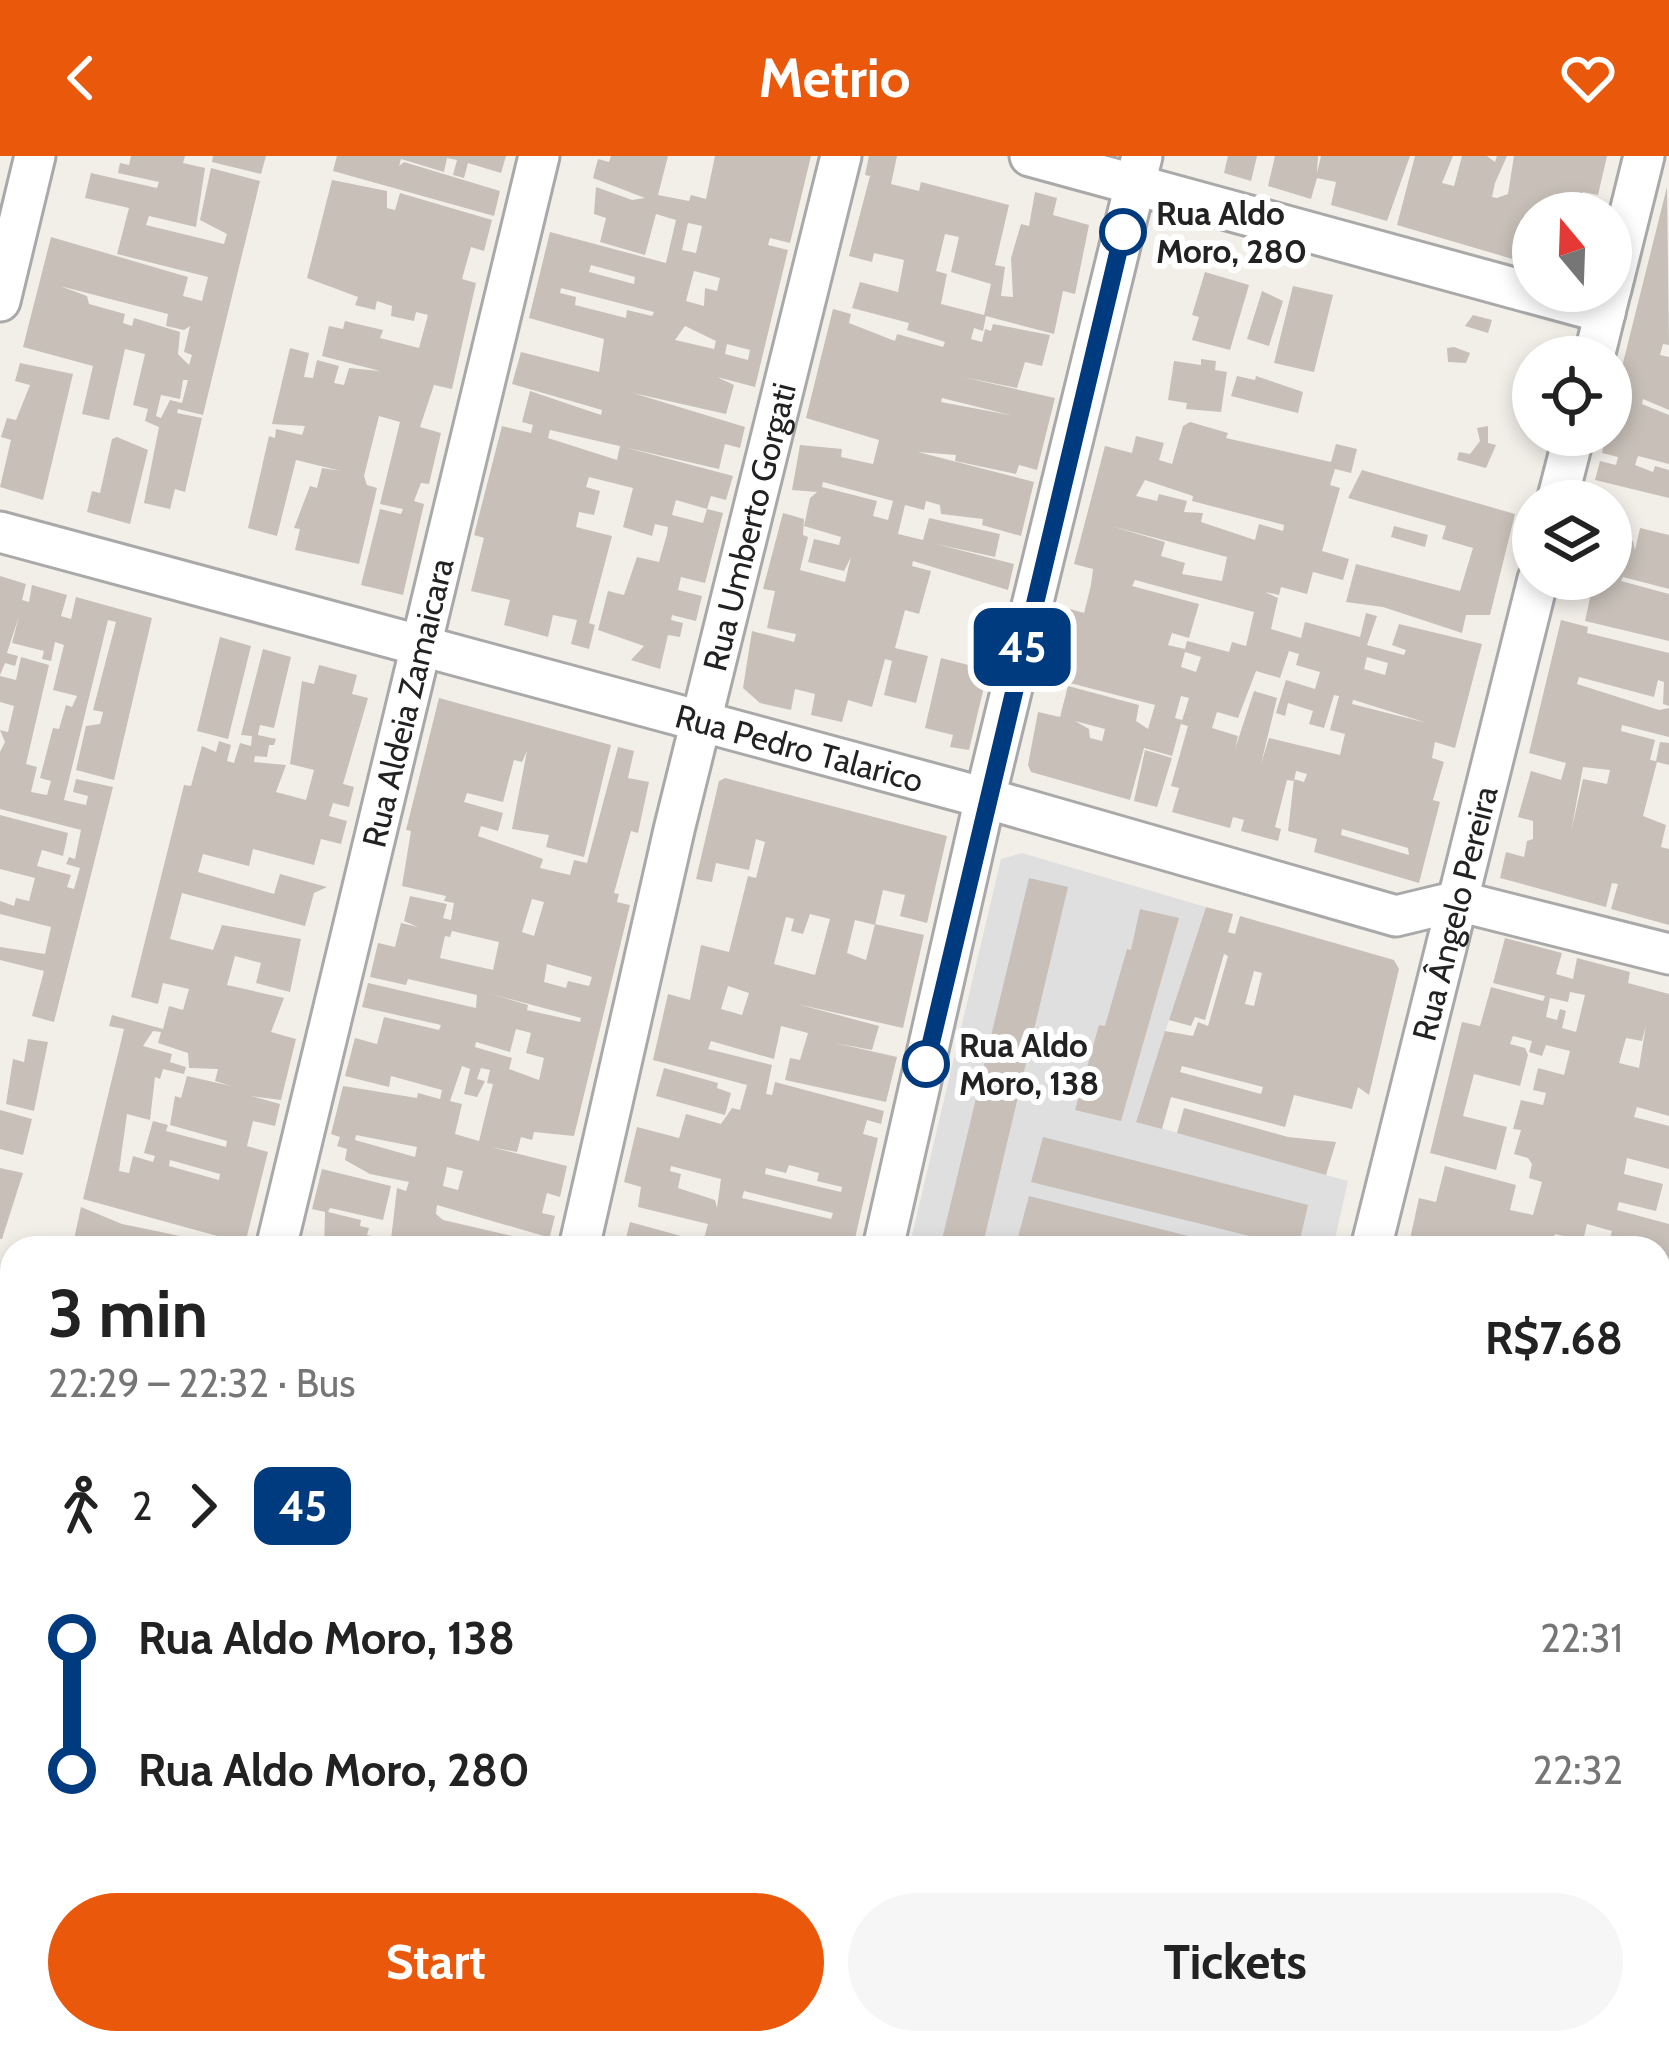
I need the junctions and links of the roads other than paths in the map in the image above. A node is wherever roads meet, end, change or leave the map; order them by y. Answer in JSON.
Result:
{"nodes":[{"id":1,"x":34,"y":156,"type":"edge"},
{"id":2,"x":539,"y":156,"type":"edge"},
{"id":3,"x":841,"y":156,"type":"edge"},
{"id":4,"x":1030,"y":156,"type":"edge"},
{"id":5,"x":1644,"y":156,"type":"edge"},
{"id":6,"x":1138,"y":171,"type":"edge"},
{"id":7,"x":1632,"y":205,"type":"edge"},
{"id":8,"x":1512,"y":272,"type":"edge"},
{"id":9,"x":0,"y":301,"type":"edge"},
{"id":10,"x":0,"y":532,"type":"edge"},
{"id":11,"x":1533,"y":600,"type":"edge"},
{"id":12,"x":422,"y":650,"type":"junction"},
{"id":13,"x":702,"y":725,"type":"junction"},
{"id":14,"x":985,"y":798,"type":"junction"},
{"id":15,"x":1458,"y":902,"type":"junction"},
{"id":16,"x":1669,"y":954,"type":"edge"},
{"id":17,"x":279,"y":1236,"type":"edge"},
{"id":18,"x":582,"y":1236,"type":"edge"},
{"id":19,"x":886,"y":1236,"type":"edge"},
{"id":20,"x":1374,"y":1236,"type":"edge"}],
"edges":[{"from":1,"to":9,"type":"street"},
{"from":2,"to":12,"type":"street","name":"Rua Aldeia Zamaicara"},
{"from":3,"to":13,"type":"street","name":"Rua Umberto Gorgati"},
{"from":4,"to":6,"type":"street"},
{"from":5,"to":7,"type":"street"},
{"from":6,"to":8,"type":"street"},
{"from":6,"to":14,"type":"street"},
{"from":10,"to":12,"type":"street","name":"Rua Pedro Talarico"},
{"from":11,"to":15,"type":"street","name":"Rua Ângelo Pereira"},
{"from":12,"to":13,"type":"street","name":"Rua Pedro Talarico"},
{"from":12,"to":17,"type":"street","name":"Rua Aldeia Zamaicara"},
{"from":13,"to":14,"type":"street","name":"Rua Pedro Talarico"},
{"from":13,"to":18,"type":"street","name":"Rua Umberto Gorgati"},
{"from":14,"to":15,"type":"street","name":"Rua Pedro Talarico"},
{"from":14,"to":19,"type":"street"},
{"from":15,"to":16,"type":"street","name":"Rua Pedro Talarico"},
{"from":15,"to":20,"type":"street","name":"Rua Ângelo Pereira"}]}
